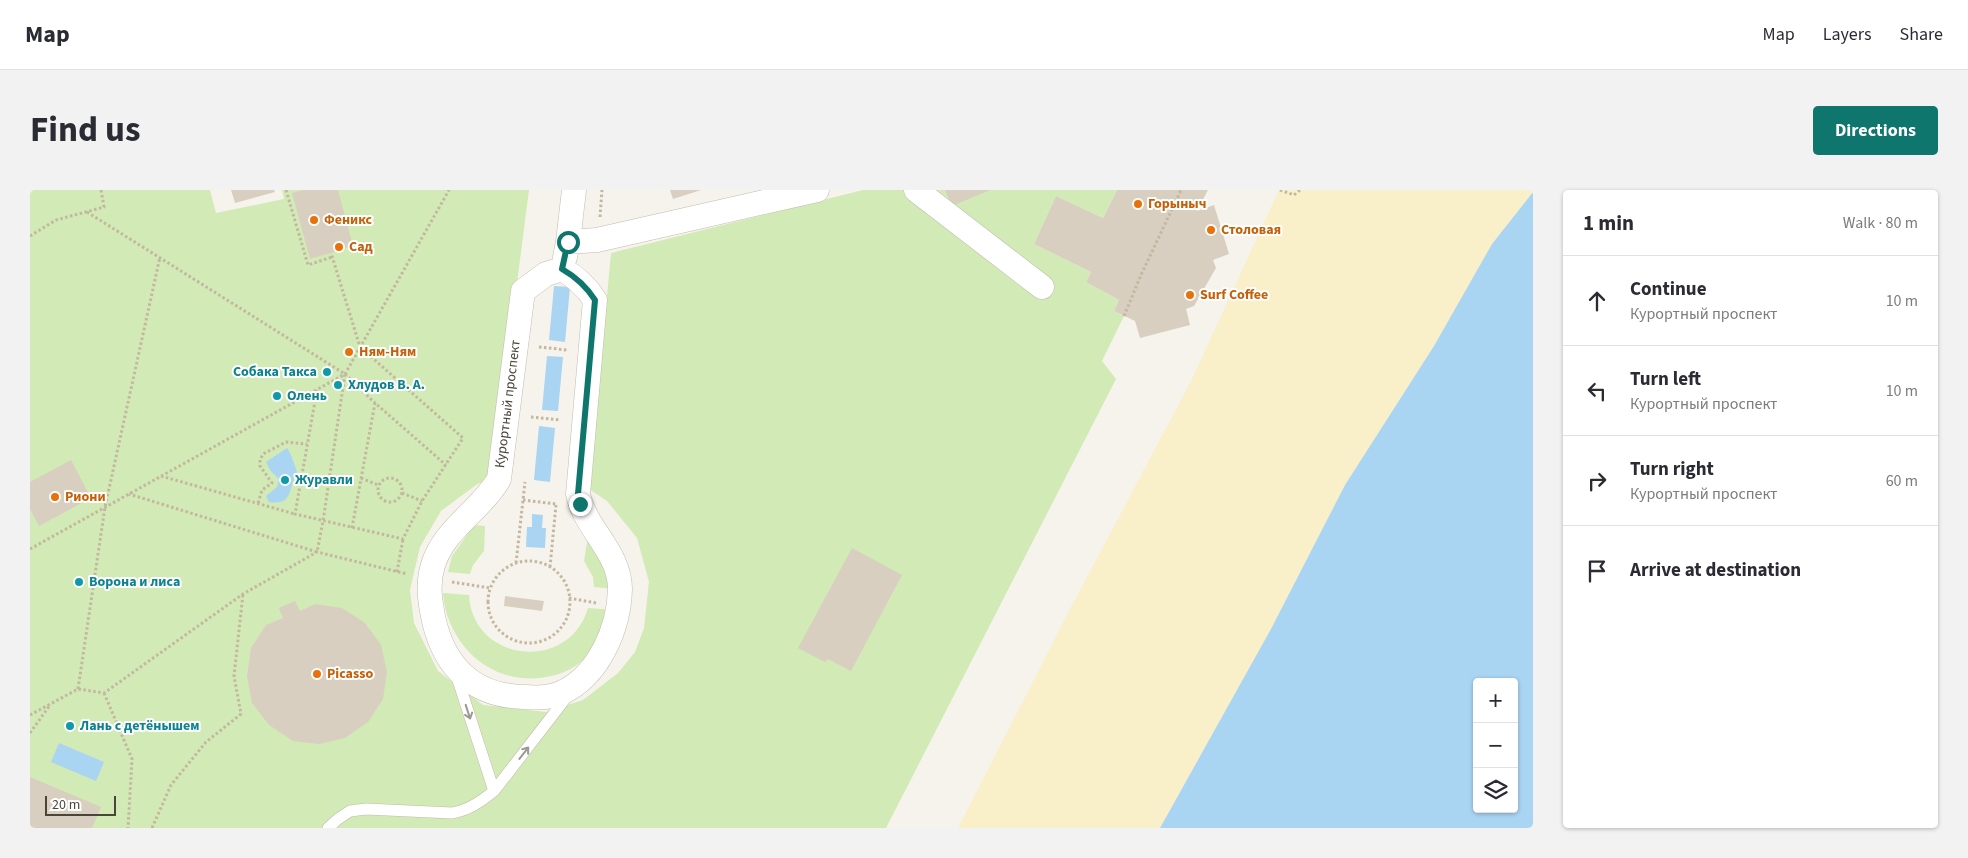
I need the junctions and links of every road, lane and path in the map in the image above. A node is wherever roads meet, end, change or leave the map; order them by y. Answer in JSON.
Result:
{"nodes":[{"id":1,"x":101,"y":190,"type":"edge"},
{"id":2,"x":286,"y":190,"type":"edge"},
{"id":3,"x":449,"y":190,"type":"edge"},
{"id":4,"x":574,"y":190,"type":"edge"},
{"id":5,"x":817,"y":190,"type":"edge"},
{"id":6,"x":916,"y":190,"type":"edge"},
{"id":7,"x":1181,"y":190,"type":"edge"},
{"id":8,"x":1280,"y":190,"type":"edge"},
{"id":9,"x":1300,"y":190,"type":"edge"},
{"id":10,"x":87,"y":212,"type":"junction"},
{"id":11,"x":30,"y":236,"type":"edge"},
{"id":12,"x":568,"y":242,"type":"junction"},
{"id":13,"x":160,"y":257,"type":"junction"},
{"id":14,"x":562,"y":269,"type":"junction"},
{"id":15,"x":1042,"y":288,"type":"dead end"},
{"id":16,"x":1124,"y":316,"type":"dead end"},
{"id":17,"x":360,"y":347,"type":"junction"},
{"id":18,"x":539,"y":347,"type":"dead end"},
{"id":19,"x":570,"y":350,"type":"dead end"},
{"id":20,"x":345,"y":374,"type":"junction"},
{"id":21,"x":317,"y":390,"type":"junction"},
{"id":22,"x":375,"y":403,"type":"junction"},
{"id":23,"x":532,"y":417,"type":"dead end"},
{"id":24,"x":564,"y":420,"type":"dead end"},
{"id":25,"x":307,"y":444,"type":"junction"},
{"id":26,"x":446,"y":465,"type":"junction"},
{"id":27,"x":160,"y":476,"type":"junction"},
{"id":28,"x":361,"y":478,"type":"junction"},
{"id":29,"x":378,"y":485,"type":"junction"},
{"id":30,"x":129,"y":494,"type":"junction"},
{"id":31,"x":402,"y":494,"type":"junction"},
{"id":32,"x":523,"y":500,"type":"dead end"},
{"id":33,"x":422,"y":502,"type":"junction"},
{"id":34,"x":258,"y":503,"type":"junction"},
{"id":35,"x":556,"y":504,"type":"dead end"},
{"id":36,"x":105,"y":507,"type":"junction"},
{"id":37,"x":522,"y":512,"type":"dead end"},
{"id":38,"x":295,"y":514,"type":"junction"},
{"id":39,"x":555,"y":516,"type":"dead end"},
{"id":40,"x":323,"y":522,"type":"junction"},
{"id":41,"x":352,"y":528,"type":"junction"},
{"id":42,"x":403,"y":539,"type":"junction"},
{"id":43,"x":30,"y":549,"type":"edge"},
{"id":44,"x":317,"y":552,"type":"junction"},
{"id":45,"x":516,"y":563,"type":"junction"},
{"id":46,"x":550,"y":567,"type":"junction"},
{"id":47,"x":397,"y":572,"type":"junction"},
{"id":48,"x":430,"y":578,"type":"junction"},
{"id":49,"x":490,"y":588,"type":"junction"},
{"id":50,"x":243,"y":594,"type":"junction"},
{"id":51,"x":453,"y":666,"type":"junction"},
{"id":52,"x":580,"y":681,"type":"junction"},
{"id":53,"x":78,"y":689,"type":"junction"},
{"id":54,"x":104,"y":693,"type":"junction"},
{"id":55,"x":51,"y":704,"type":"junction"},
{"id":56,"x":30,"y":715,"type":"edge"},
{"id":57,"x":30,"y":733,"type":"edge"},
{"id":58,"x":494,"y":791,"type":"junction"},
{"id":59,"x":128,"y":828,"type":"edge"},
{"id":60,"x":152,"y":828,"type":"edge"},
{"id":61,"x":328,"y":828,"type":"edge"}],
"edges":[{"from":1,"to":10,"type":"path"},
{"from":2,"to":17,"type":"path"},
{"from":3,"to":17,"type":"path"},
{"from":4,"to":12,"type":"street"},
{"from":5,"to":12,"type":"street"},
{"from":6,"to":15,"type":"street"},
{"from":7,"to":16,"type":"path"},
{"from":8,"to":9,"type":"path"},
{"from":10,"to":11,"type":"path"},
{"from":10,"to":13,"type":"path"},
{"from":12,"to":14,"type":"street"},
{"from":13,"to":20,"type":"path"},
{"from":13,"to":36,"type":"path"},
{"from":14,"to":48,"type":"street","name":"Курортный проспект"},
{"from":14,"to":52,"type":"street","name":"Курортный проспект"},
{"from":17,"to":20,"type":"path"},
{"from":17,"to":26,"type":"path"},
{"from":18,"to":19,"type":"path"},
{"from":20,"to":21,"type":"path"},
{"from":20,"to":22,"type":"path"},
{"from":20,"to":40,"type":"path"},
{"from":21,"to":25,"type":"path"},
{"from":21,"to":27,"type":"path"},
{"from":22,"to":26,"type":"path"},
{"from":22,"to":28,"type":"path"},
{"from":23,"to":24,"type":"path"},
{"from":25,"to":34,"type":"path"},
{"from":25,"to":38,"type":"path"},
{"from":26,"to":33,"type":"path"},
{"from":27,"to":30,"type":"path"},
{"from":27,"to":34,"type":"path"},
{"from":28,"to":29,"type":"path"},
{"from":28,"to":41,"type":"path"},
{"from":29,"to":31,"type":"path"},
{"from":29,"to":31,"type":"path"},
{"from":30,"to":36,"type":"path"},
{"from":30,"to":44,"type":"path"},
{"from":31,"to":33,"type":"path"},
{"from":32,"to":35,"type":"path"},
{"from":33,"to":42,"type":"path"},
{"from":34,"to":38,"type":"path"},
{"from":36,"to":43,"type":"path"},
{"from":36,"to":53,"type":"path"},
{"from":37,"to":45,"type":"path"},
{"from":38,"to":40,"type":"path"},
{"from":39,"to":46,"type":"path"},
{"from":40,"to":41,"type":"path"},
{"from":40,"to":44,"type":"path"},
{"from":41,"to":42,"type":"path"},
{"from":42,"to":47,"type":"path"},
{"from":44,"to":47,"type":"path"},
{"from":44,"to":50,"type":"path"},
{"from":45,"to":46,"type":"path"},
{"from":45,"to":49,"type":"path"},
{"from":46,"to":49,"type":"path"},
{"from":47,"to":48,"type":"path"},
{"from":48,"to":49,"type":"path"},
{"from":48,"to":51,"type":"street","name":"Курортный проспект"},
{"from":50,"to":54,"type":"path"},
{"from":50,"to":60,"type":"path"},
{"from":51,"to":52,"type":"street","name":"Курортный проспект"},
{"from":51,"to":58,"type":"lane","one_way":true},
{"from":58,"to":52,"type":"lane","one_way":true},
{"from":53,"to":54,"type":"path"},
{"from":53,"to":55,"type":"path"},
{"from":54,"to":59,"type":"path"},
{"from":55,"to":56,"type":"path"},
{"from":55,"to":57,"type":"path"},
{"from":58,"to":61,"type":"lane"}]}
